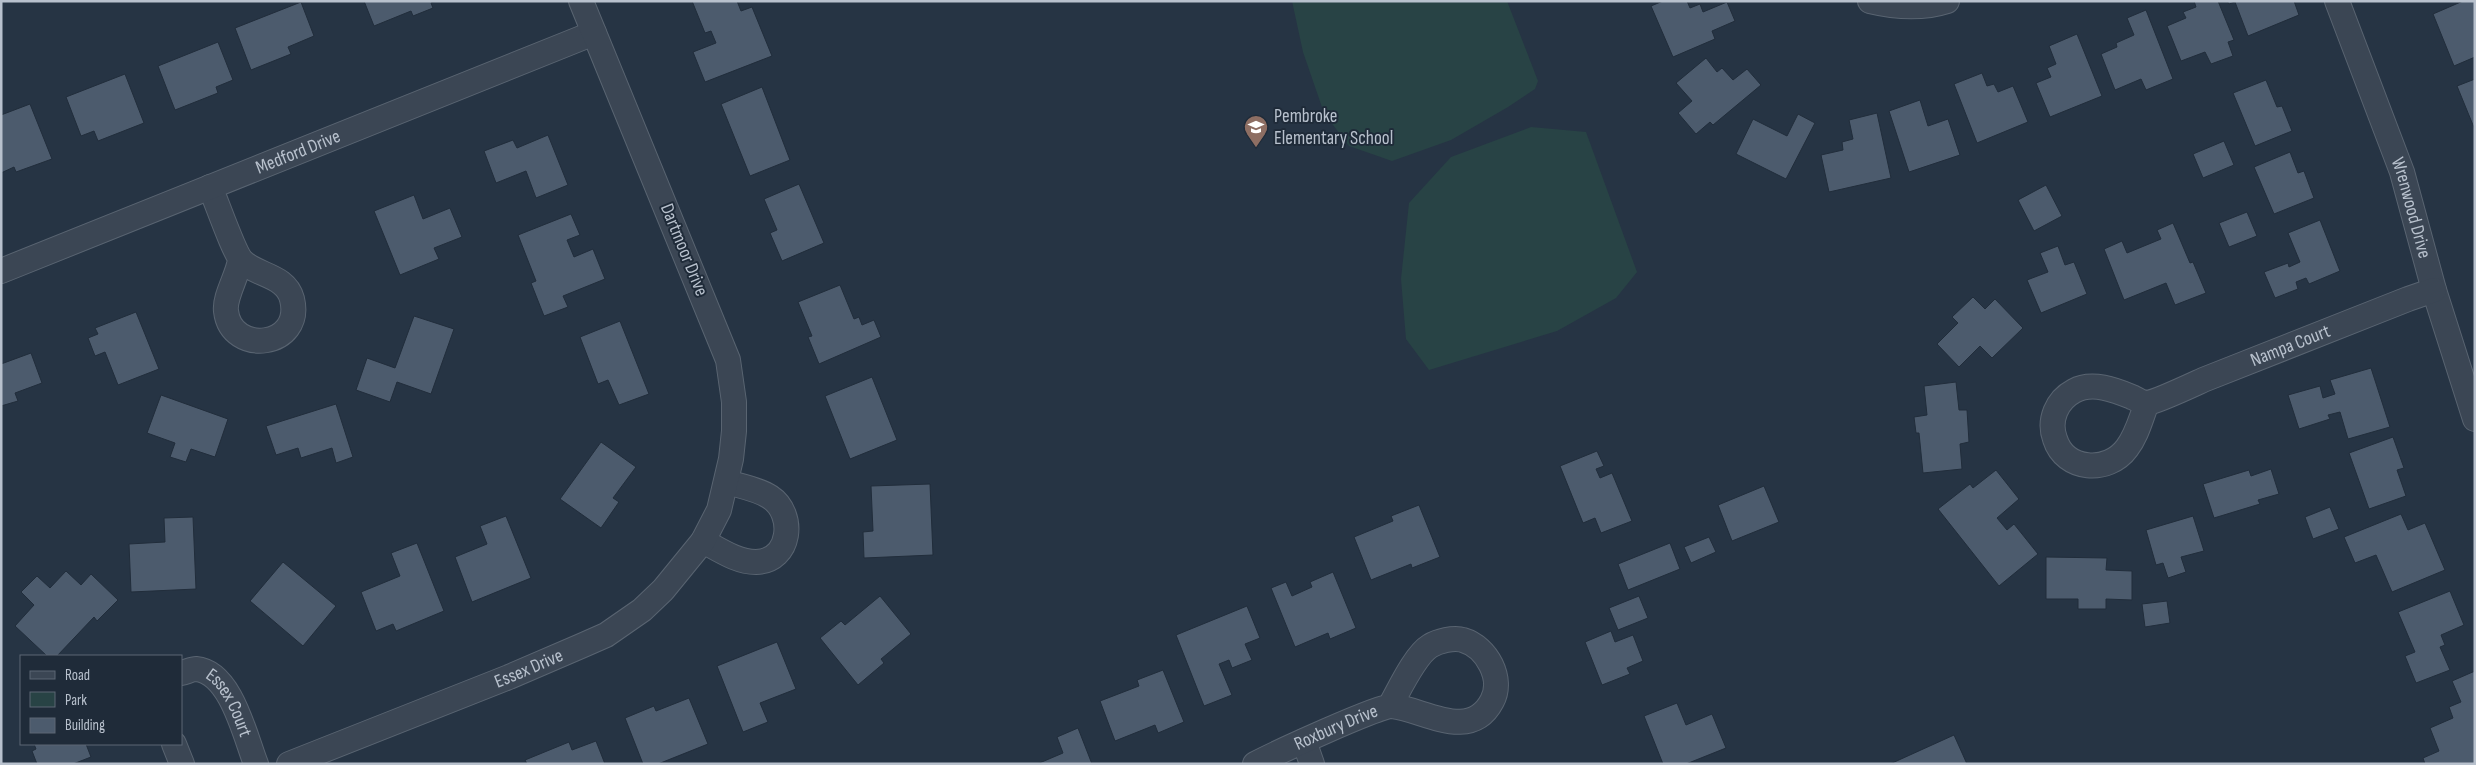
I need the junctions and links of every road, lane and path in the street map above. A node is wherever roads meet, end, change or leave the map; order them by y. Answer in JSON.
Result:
{"nodes":[{"id":1,"x":581,"y":1,"type":"edge"},
{"id":2,"x":1870,"y":1,"type":"edge"},
{"id":3,"x":1947,"y":1,"type":"edge"},
{"id":4,"x":2337,"y":1,"type":"edge"},
{"id":5,"x":594,"y":34,"type":"junction"},
{"id":6,"x":210,"y":187,"type":"junction"},
{"id":7,"x":240,"y":260,"type":"dead end"},
{"id":8,"x":1,"y":271,"type":"edge"},
{"id":9,"x":2434,"y":290,"type":"junction"},
{"id":10,"x":2147,"y":403,"type":"dead end"},
{"id":11,"x":2475,"y":419,"type":"edge"},
{"id":12,"x":727,"y":482,"type":"junction"},
{"id":13,"x":719,"y":510,"type":"joint"},
{"id":14,"x":703,"y":541,"type":"junction"},
{"id":15,"x":182,"y":673,"type":"edge"},
{"id":16,"x":1390,"y":706,"type":"dead end"},
{"id":17,"x":1304,"y":741,"type":"junction"},
{"id":18,"x":174,"y":745,"type":"edge"},
{"id":19,"x":182,"y":764,"type":"edge"},
{"id":20,"x":256,"y":764,"type":"edge"},
{"id":21,"x":289,"y":764,"type":"edge"},
{"id":22,"x":1255,"y":764,"type":"edge"},
{"id":23,"x":1312,"y":764,"type":"edge"}],
"edges":[{"from":1,"to":5,"type":"street","name":"Dartmoor Drive"},
{"from":2,"to":3,"type":"street"},
{"from":4,"to":9,"type":"street","name":"Wrenwood Drive"},
{"from":5,"to":6,"type":"street","name":"Medford Drive"},
{"from":5,"to":12,"type":"street","name":"Dartmoor Drive"},
{"from":6,"to":7,"type":"street"},
{"from":6,"to":8,"type":"street","name":"Medford Drive"},
{"from":9,"to":10,"type":"street","name":"Nampa Court"},
{"from":9,"to":11,"type":"street","name":"Wrenwood Drive"},
{"from":12,"to":13,"type":"street","name":"Dartmoor Drive"},
{"from":12,"to":14,"type":"street"},
{"from":13,"to":14,"type":"street","name":"Essex Drive"},
{"from":14,"to":21,"type":"street","name":"Essex Drive"},
{"from":15,"to":20,"type":"street","name":"Essex Court"},
{"from":16,"to":17,"type":"street","name":"Roxbury Drive"},
{"from":17,"to":22,"type":"street","name":"Roxbury Drive"},
{"from":17,"to":23,"type":"street"},
{"from":18,"to":19,"type":"street"}]}
